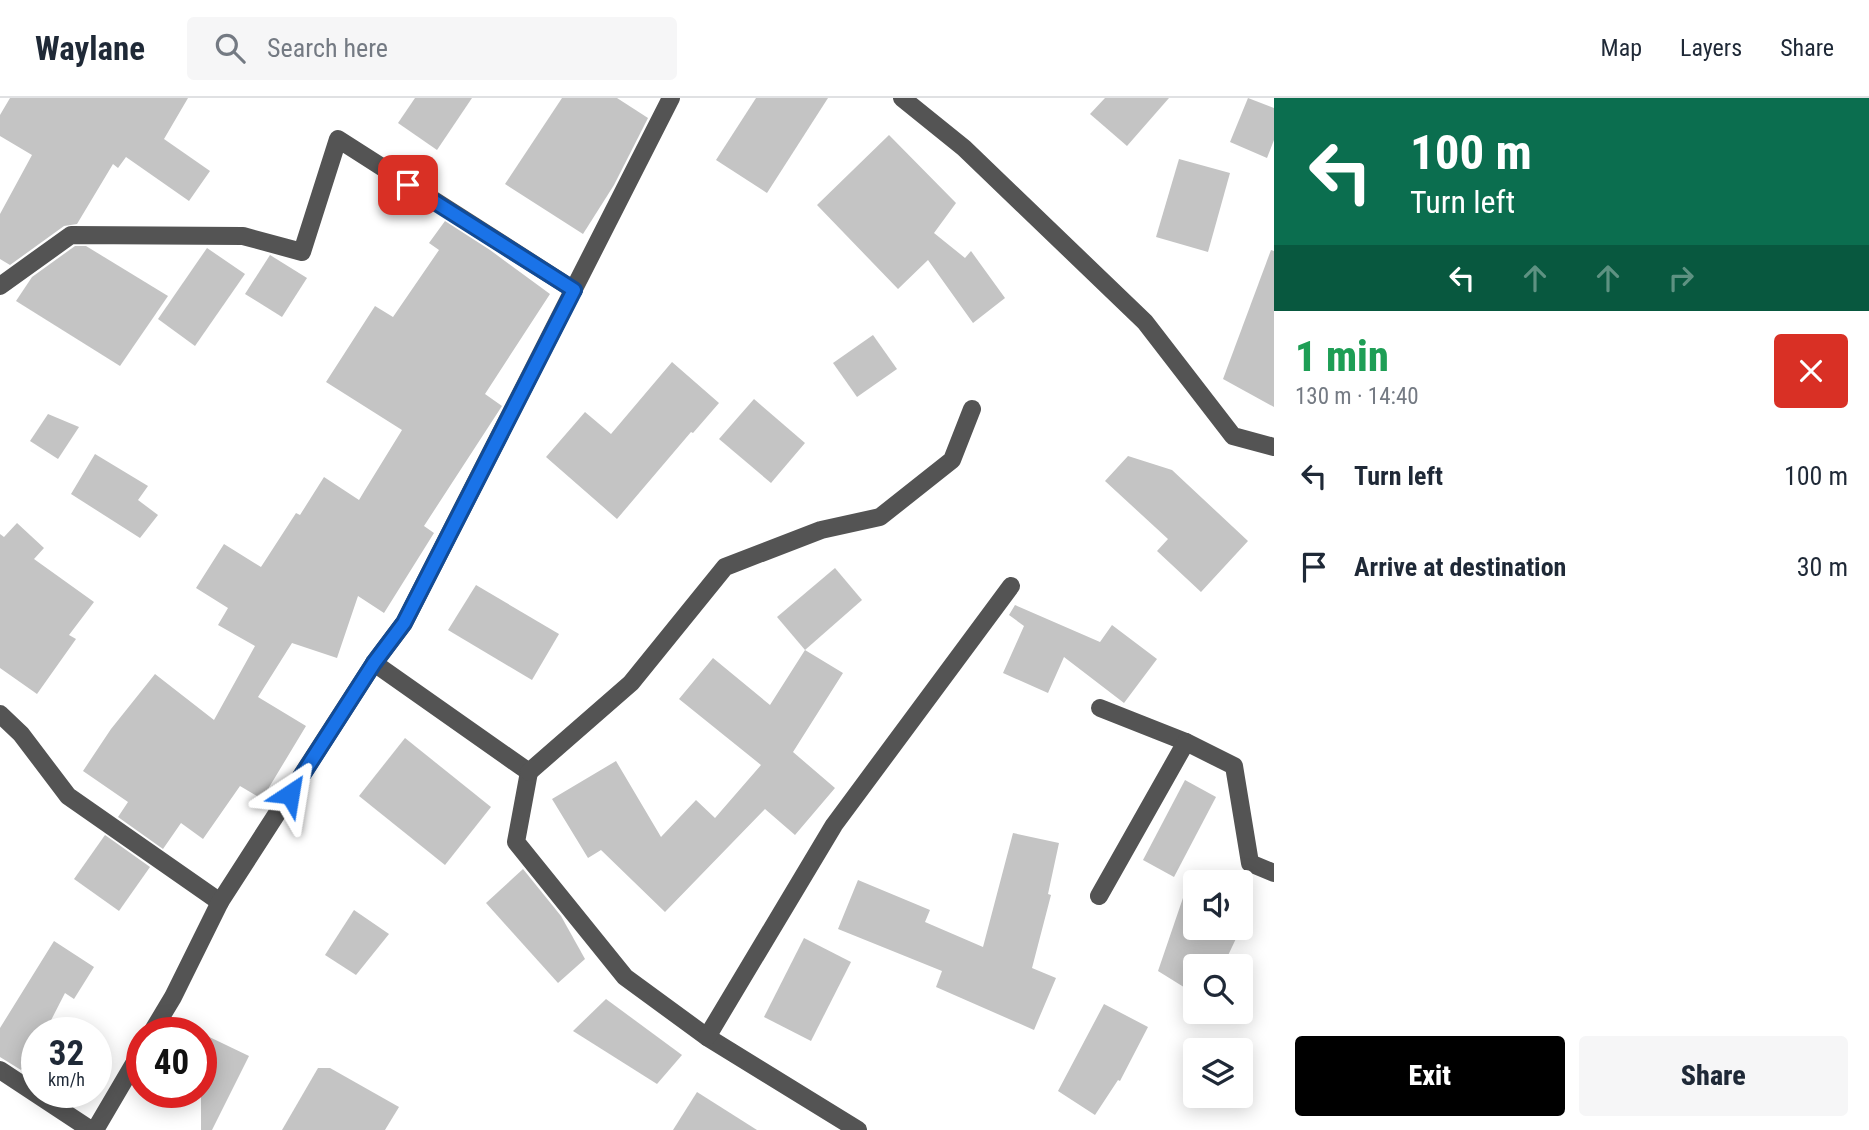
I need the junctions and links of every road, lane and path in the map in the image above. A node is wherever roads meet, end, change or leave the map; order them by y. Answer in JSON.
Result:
{"nodes":[{"id":1,"x":671,"y":98,"type":"edge"},
{"id":2,"x":902,"y":98,"type":"edge"},
{"id":3,"x":0,"y":286,"type":"edge"},
{"id":4,"x":574,"y":290,"type":"junction"},
{"id":5,"x":972,"y":409,"type":"dead end"},
{"id":6,"x":1274,"y":447,"type":"edge"},
{"id":7,"x":1011,"y":586,"type":"dead end"},
{"id":8,"x":374,"y":663,"type":"junction"},
{"id":9,"x":1100,"y":708,"type":"dead end"},
{"id":10,"x":0,"y":714,"type":"edge"},
{"id":11,"x":1186,"y":743,"type":"junction"},
{"id":12,"x":528,"y":772,"type":"junction"},
{"id":13,"x":1274,"y":873,"type":"edge"},
{"id":14,"x":1099,"y":896,"type":"dead end"},
{"id":15,"x":220,"y":902,"type":"junction"},
{"id":16,"x":161,"y":1017,"type":"edge"},
{"id":17,"x":707,"y":1037,"type":"junction"},
{"id":18,"x":0,"y":1070,"type":"edge"},
{"id":19,"x":126,"y":1075,"type":"edge"},
{"id":20,"x":93,"y":1130,"type":"edge"},
{"id":21,"x":858,"y":1130,"type":"edge"}],
"edges":[{"from":1,"to":4,"type":"street"},
{"from":2,"to":6,"type":"street"},
{"from":3,"to":4,"type":"street"},
{"from":4,"to":8,"type":"street"},
{"from":5,"to":12,"type":"street"},
{"from":7,"to":17,"type":"street"},
{"from":8,"to":12,"type":"street"},
{"from":8,"to":15,"type":"street"},
{"from":9,"to":11,"type":"street"},
{"from":10,"to":15,"type":"street"},
{"from":11,"to":13,"type":"street"},
{"from":11,"to":14,"type":"street"},
{"from":12,"to":17,"type":"street"},
{"from":15,"to":16,"type":"street"},
{"from":17,"to":21,"type":"street"},
{"from":18,"to":20,"type":"street"},
{"from":19,"to":20,"type":"street"}]}
